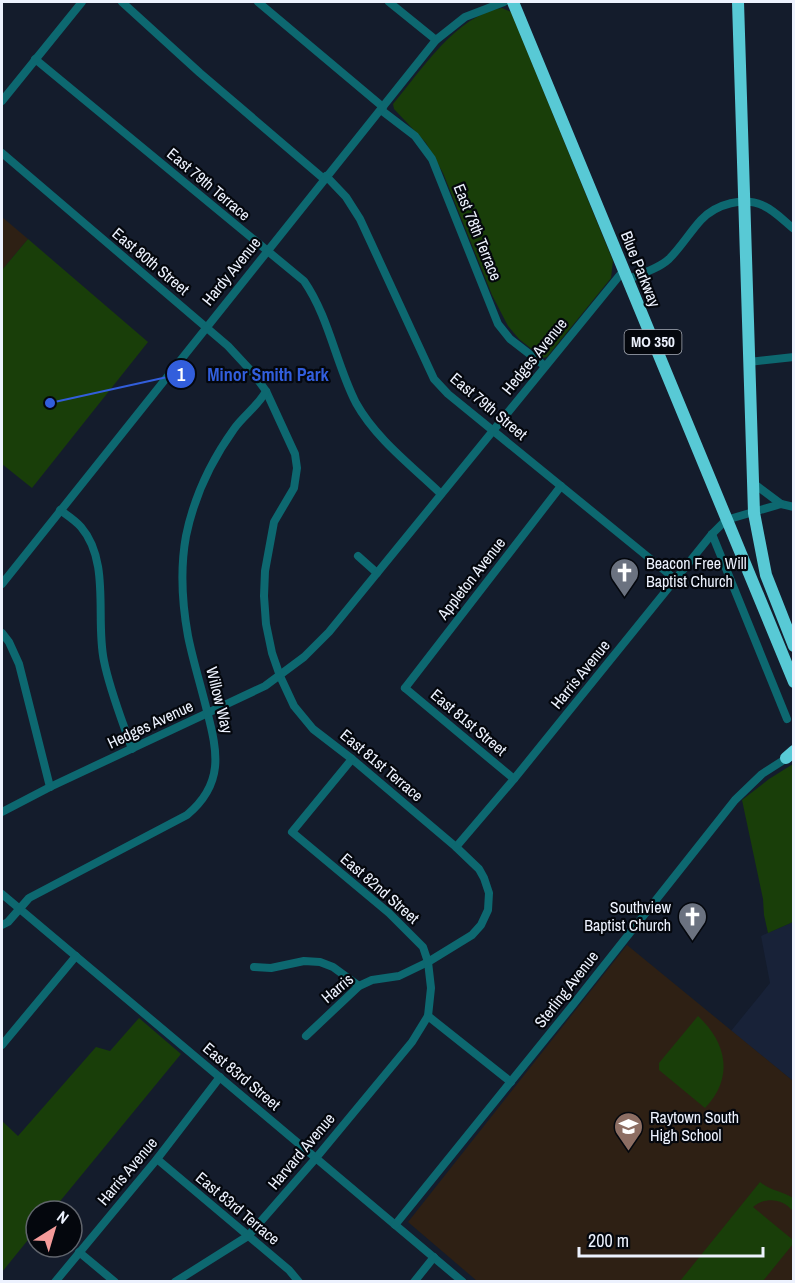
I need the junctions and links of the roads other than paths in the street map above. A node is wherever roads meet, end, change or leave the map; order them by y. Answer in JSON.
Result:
{"nodes":[{"id":1,"x":82,"y":2,"type":"edge"},
{"id":2,"x":122,"y":2,"type":"edge"},
{"id":3,"x":258,"y":2,"type":"edge"},
{"id":4,"x":389,"y":2,"type":"edge"},
{"id":5,"x":504,"y":2,"type":"edge"},
{"id":6,"x":513,"y":2,"type":"edge"},
{"id":7,"x":738,"y":2,"type":"edge"},
{"id":8,"x":436,"y":40,"type":"junction"},
{"id":9,"x":35,"y":59,"type":"junction"},
{"id":10,"x":2,"y":101,"type":"edge"},
{"id":11,"x":382,"y":108,"type":"junction"},
{"id":12,"x":2,"y":153,"type":"edge"},
{"id":13,"x":325,"y":177,"type":"junction"},
{"id":14,"x":744,"y":202,"type":"junction"},
{"id":15,"x":794,"y":229,"type":"edge"},
{"id":16,"x":266,"y":251,"type":"junction"},
{"id":17,"x":626,"y":275,"type":"junction"},
{"id":18,"x":206,"y":327,"type":"junction"},
{"id":19,"x":794,"y":357,"type":"edge"},
{"id":20,"x":749,"y":362,"type":"junction"},
{"id":21,"x":545,"y":366,"type":"junction"},
{"id":22,"x":266,"y":391,"type":"junction"},
{"id":23,"x":493,"y":430,"type":"junction"},
{"id":24,"x":753,"y":483,"type":"junction"},
{"id":25,"x":561,"y":486,"type":"junction"},
{"id":26,"x":441,"y":494,"type":"junction"},
{"id":27,"x":781,"y":504,"type":"junction"},
{"id":28,"x":794,"y":507,"type":"edge"},
{"id":29,"x":60,"y":510,"type":"junction"},
{"id":30,"x":754,"y":513,"type":"junction"},
{"id":31,"x":726,"y":520,"type":"junction"},
{"id":32,"x":712,"y":534,"type":"junction"},
{"id":33,"x":358,"y":556,"type":"dead end"},
{"id":34,"x":377,"y":573,"type":"junction"},
{"id":35,"x":675,"y":579,"type":"junction"},
{"id":36,"x":2,"y":584,"type":"edge"},
{"id":37,"x":2,"y":633,"type":"edge"},
{"id":38,"x":794,"y":646,"type":"edge"},
{"id":39,"x":280,"y":676,"type":"junction"},
{"id":40,"x":793,"y":682,"type":"edge"},
{"id":41,"x":403,"y":688,"type":"joint"},
{"id":42,"x":208,"y":713,"type":"junction"},
{"id":43,"x":787,"y":719,"type":"dead end"},
{"id":44,"x":132,"y":748,"type":"junction"},
{"id":45,"x":792,"y":755,"type":"edge"},
{"id":46,"x":352,"y":759,"type":"junction"},
{"id":47,"x":514,"y":779,"type":"junction"},
{"id":48,"x":50,"y":787,"type":"junction"},
{"id":49,"x":2,"y":812,"type":"edge"},
{"id":50,"x":456,"y":847,"type":"junction"},
{"id":51,"x":478,"y":868,"type":"joint"},
{"id":52,"x":2,"y":894,"type":"edge"},
{"id":53,"x":19,"y":908,"type":"junction"},
{"id":54,"x":2,"y":925,"type":"edge"},
{"id":55,"x":76,"y":956,"type":"junction"},
{"id":56,"x":428,"y":962,"type":"junction"},
{"id":57,"x":254,"y":967,"type":"dead end"},
{"id":58,"x":359,"y":986,"type":"junction"},
{"id":59,"x":428,"y":1016,"type":"junction"},
{"id":60,"x":306,"y":1036,"type":"dead end"},
{"id":61,"x":2,"y":1045,"type":"edge"},
{"id":62,"x":220,"y":1077,"type":"junction"},
{"id":63,"x":511,"y":1082,"type":"junction"},
{"id":64,"x":316,"y":1158,"type":"junction"},
{"id":65,"x":157,"y":1159,"type":"junction"},
{"id":66,"x":395,"y":1225,"type":"junction"},
{"id":67,"x":248,"y":1236,"type":"junction"},
{"id":68,"x":84,"y":1246,"type":"edge"},
{"id":69,"x":84,"y":1256,"type":"edge"},
{"id":70,"x":434,"y":1257,"type":"junction"},
{"id":71,"x":73,"y":1259,"type":"edge"},
{"id":72,"x":55,"y":1281,"type":"edge"},
{"id":73,"x":116,"y":1281,"type":"edge"},
{"id":74,"x":174,"y":1281,"type":"edge"},
{"id":75,"x":299,"y":1281,"type":"edge"},
{"id":76,"x":414,"y":1281,"type":"edge"},
{"id":77,"x":463,"y":1281,"type":"edge"}],
"edges":[{"from":1,"to":9,"type":"street"},
{"from":2,"to":13,"type":"street","name":"East 79th Street"},
{"from":3,"to":11,"type":"street","name":"East 78th Terrace"},
{"from":4,"to":8,"type":"street"},
{"from":5,"to":8,"type":"street","name":"Hardy Avenue"},
{"from":6,"to":17,"type":"highway","name":"Blue Parkway","number":"MO 350"},
{"from":7,"to":14,"type":"highway"},
{"from":8,"to":11,"type":"street","name":"Hardy Avenue"},
{"from":9,"to":10,"type":"street"},
{"from":9,"to":16,"type":"street","name":"East 79th Terrace"},
{"from":11,"to":13,"type":"street","name":"Hardy Avenue"},
{"from":11,"to":21,"type":"street","name":"East 78th Terrace"},
{"from":12,"to":18,"type":"street","name":"East 80th Street"},
{"from":13,"to":16,"type":"street","name":"Hardy Avenue"},
{"from":13,"to":23,"type":"street","name":"East 79th Street"},
{"from":14,"to":15,"type":"street"},
{"from":14,"to":17,"type":"street"},
{"from":14,"to":20,"type":"highway"},
{"from":16,"to":18,"type":"street","name":"Hardy Avenue"},
{"from":16,"to":26,"type":"street","name":"East 79th Terrace"},
{"from":17,"to":21,"type":"street","name":"Hedges Avenue"},
{"from":17,"to":31,"type":"highway","name":"Blue Parkway","number":"MO 350"},
{"from":18,"to":22,"type":"street","name":"East 80th Street"},
{"from":18,"to":29,"type":"street","name":"Hardy Avenue"},
{"from":19,"to":20,"type":"street"},
{"from":20,"to":24,"type":"highway"},
{"from":21,"to":23,"type":"street","name":"Hedges Avenue"},
{"from":22,"to":39,"type":"street","name":"East 80th Street"},
{"from":22,"to":42,"type":"street","name":"Willow Way"},
{"from":23,"to":25,"type":"street","name":"East 79th Street"},
{"from":23,"to":26,"type":"street","name":"Hedges Avenue"},
{"from":24,"to":27,"type":"street"},
{"from":24,"to":30,"type":"highway"},
{"from":25,"to":35,"type":"street","name":"East 79th Street"},
{"from":25,"to":41,"type":"street","name":"Appleton Avenue"},
{"from":26,"to":34,"type":"street","name":"Hedges Avenue"},
{"from":27,"to":28,"type":"street"},
{"from":27,"to":30,"type":"street"},
{"from":29,"to":36,"type":"street","name":"Hardy Avenue"},
{"from":29,"to":44,"type":"street"},
{"from":30,"to":31,"type":"street"},
{"from":30,"to":38,"type":"highway"},
{"from":31,"to":32,"type":"street","name":"Harris Avenue"},
{"from":31,"to":40,"type":"highway","name":"Blue Parkway","number":"MO 350"},
{"from":32,"to":35,"type":"street","name":"Harris Avenue"},
{"from":32,"to":43,"type":"street"},
{"from":33,"to":34,"type":"street"},
{"from":34,"to":39,"type":"street","name":"Hedges Avenue"},
{"from":35,"to":47,"type":"street","name":"Harris Avenue"},
{"from":37,"to":48,"type":"street"},
{"from":39,"to":42,"type":"street","name":"Hedges Avenue"},
{"from":39,"to":46,"type":"street","name":"East 81st Terrace"},
{"from":41,"to":47,"type":"street","name":"East 81st Street"},
{"from":42,"to":44,"type":"street","name":"Hedges Avenue"},
{"from":42,"to":53,"type":"street","name":"Willow Way"},
{"from":44,"to":48,"type":"street","name":"Hedges Avenue"},
{"from":45,"to":63,"type":"street","name":"Sterling Avenue"},
{"from":46,"to":50,"type":"street","name":"East 81st Terrace"},
{"from":46,"to":56,"type":"street","name":"East 82nd Street"},
{"from":47,"to":50,"type":"street","name":"Harris Avenue"},
{"from":48,"to":49,"type":"street","name":"Hedges Avenue"},
{"from":50,"to":51,"type":"street","name":"East 81st Terrace"},
{"from":51,"to":56,"type":"street","name":"Harris"},
{"from":52,"to":53,"type":"street","name":"East 83rd Street"},
{"from":53,"to":54,"type":"street","name":"Willow Way"},
{"from":53,"to":55,"type":"street","name":"East 83rd Street"},
{"from":55,"to":61,"type":"street"},
{"from":55,"to":62,"type":"street","name":"East 83rd Street"},
{"from":56,"to":58,"type":"street","name":"Harris"},
{"from":56,"to":59,"type":"street","name":"East 82nd Street"},
{"from":57,"to":58,"type":"street"},
{"from":58,"to":60,"type":"street","name":"Harris"},
{"from":59,"to":63,"type":"street"},
{"from":59,"to":64,"type":"street","name":"Harvard Avenue"},
{"from":62,"to":64,"type":"street","name":"East 83rd Street"},
{"from":62,"to":65,"type":"street","name":"Harris Avenue"},
{"from":63,"to":66,"type":"street","name":"Sterling Avenue"},
{"from":64,"to":66,"type":"street","name":"East 83rd Street"},
{"from":64,"to":67,"type":"street","name":"Harvard Avenue"},
{"from":65,"to":67,"type":"street","name":"East 83rd Terrace"},
{"from":65,"to":68,"type":"street","name":"Harris Avenue"},
{"from":66,"to":70,"type":"street","name":"East 83rd Street"},
{"from":67,"to":74,"type":"street","name":"Harvard Avenue"},
{"from":67,"to":75,"type":"street","name":"East 83rd Terrace"},
{"from":69,"to":73,"type":"street"},
{"from":70,"to":76,"type":"street"},
{"from":70,"to":77,"type":"street","name":"East 83rd Street"},
{"from":71,"to":72,"type":"street","name":"Harris Avenue"}]}
